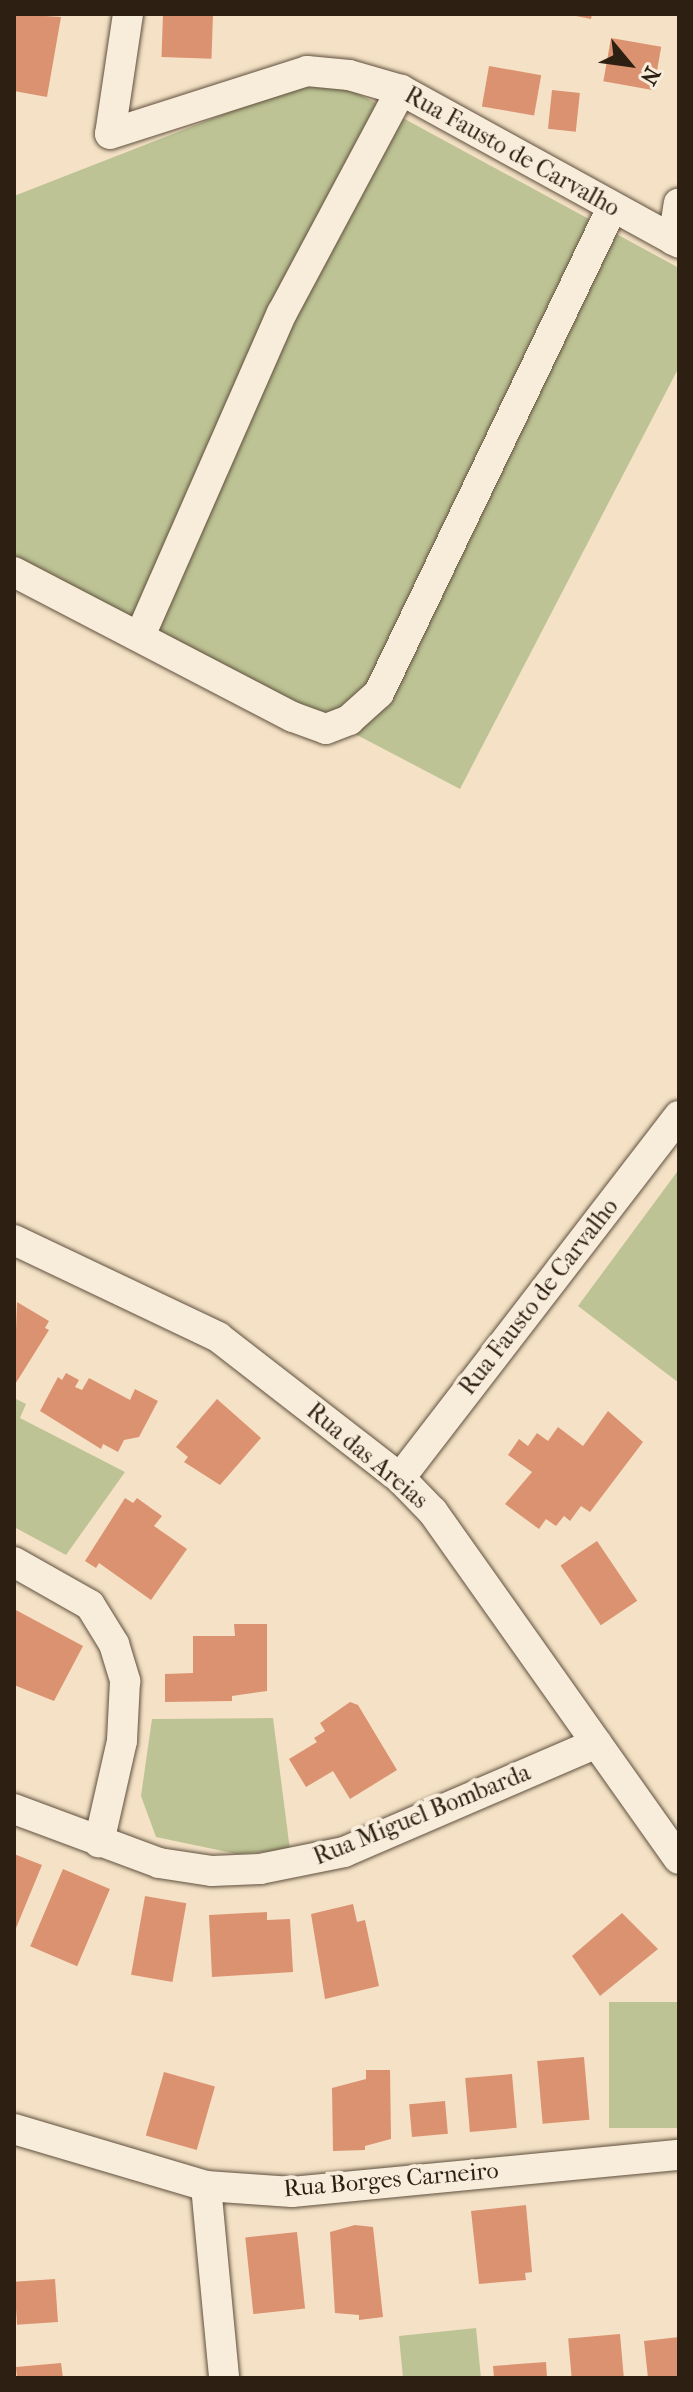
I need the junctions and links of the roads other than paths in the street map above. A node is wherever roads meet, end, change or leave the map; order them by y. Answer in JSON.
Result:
{"nodes":[{"id":1,"x":128,"y":14,"type":"edge"},
{"id":2,"x":401,"y":90,"type":"junction"},
{"id":3,"x":679,"y":203,"type":"edge"},
{"id":4,"x":612,"y":208,"type":"junction"},
{"id":5,"x":676,"y":241,"type":"edge"},
{"id":6,"x":14,"y":572,"type":"edge"},
{"id":7,"x":140,"y":636,"type":"junction"},
{"id":8,"x":679,"y":1116,"type":"edge"},
{"id":9,"x":14,"y":1240,"type":"edge"},
{"id":10,"x":400,"y":1478,"type":"junction"},
{"id":11,"x":14,"y":1562,"type":"edge"},
{"id":12,"x":597,"y":1743,"type":"junction"},
{"id":13,"x":14,"y":1809,"type":"edge"},
{"id":14,"x":99,"y":1842,"type":"junction"},
{"id":15,"x":679,"y":1859,"type":"edge"},
{"id":16,"x":14,"y":2129,"type":"edge"},
{"id":17,"x":679,"y":2155,"type":"edge"},
{"id":18,"x":206,"y":2186,"type":"junction"},
{"id":19,"x":224,"y":2378,"type":"edge"}],
"edges":[{"from":1,"to":2,"type":"street","name":"Rua Fausto de Carvalho"},
{"from":2,"to":4,"type":"street","name":"Rua Fausto de Carvalho"},
{"from":2,"to":7,"type":"street"},
{"from":3,"to":5,"type":"street"},
{"from":4,"to":5,"type":"street","name":"Rua Fausto de Carvalho"},
{"from":4,"to":7,"type":"street"},
{"from":6,"to":7,"type":"street"},
{"from":8,"to":10,"type":"street","name":"Rua Fausto de Carvalho"},
{"from":9,"to":10,"type":"street","name":"Rua das Areias"},
{"from":10,"to":12,"type":"street","name":"Rua das Areias"},
{"from":11,"to":14,"type":"street"},
{"from":12,"to":14,"type":"street","name":"Rua Miguel Bombarda"},
{"from":12,"to":15,"type":"street","name":"Rua das Areias"},
{"from":13,"to":14,"type":"street","name":"Rua Miguel Bombarda"},
{"from":16,"to":18,"type":"street","name":"Rua Borges Carneiro"},
{"from":17,"to":18,"type":"street","name":"Rua Borges Carneiro"},
{"from":18,"to":19,"type":"street"}]}
